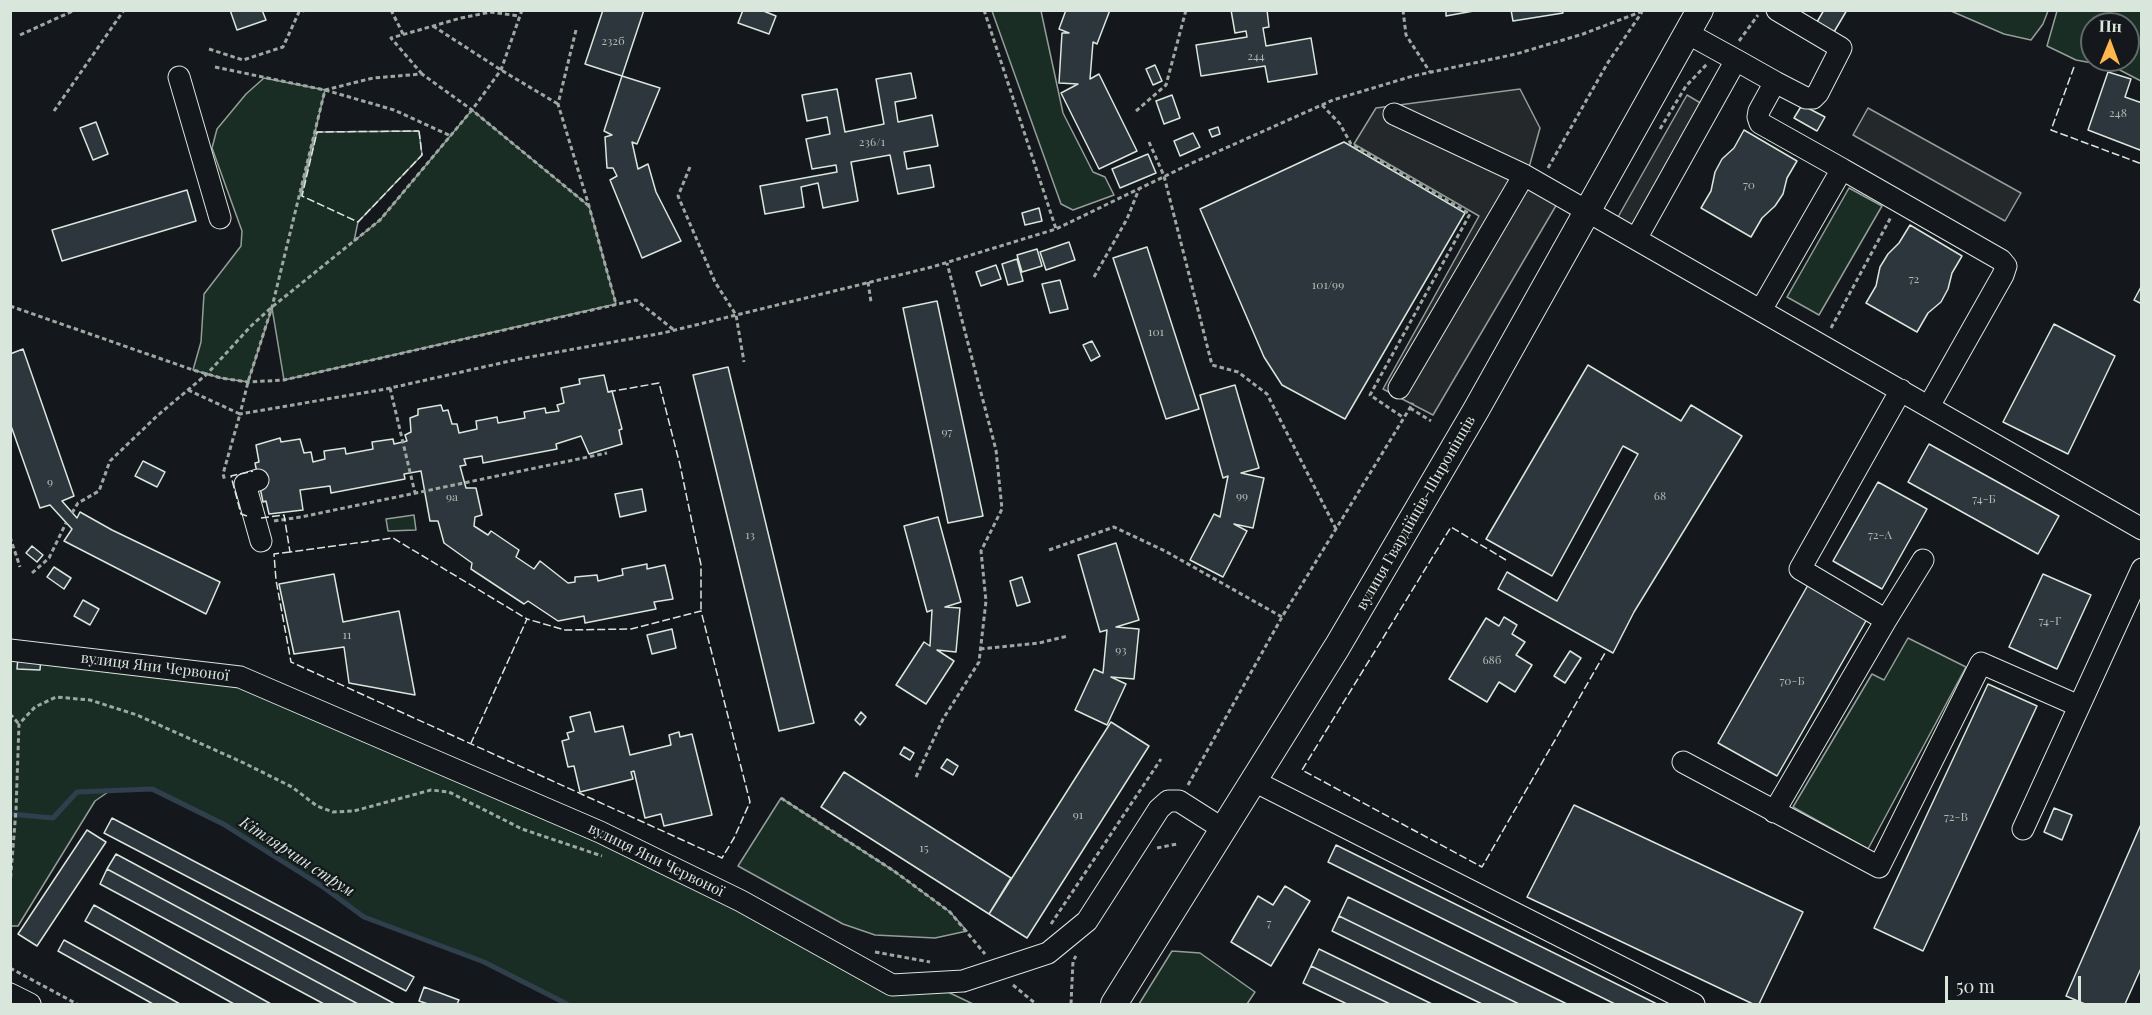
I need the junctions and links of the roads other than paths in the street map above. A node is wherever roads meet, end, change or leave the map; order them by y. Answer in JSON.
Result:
{"nodes":[{"id":1,"x":1700,"y":10,"type":"edge"},
{"id":2,"x":1777,"y":10,"type":"edge"},
{"id":3,"x":1687,"y":33,"type":"junction"},
{"id":4,"x":1736,"y":60,"type":"junction"},
{"id":5,"x":179,"y":77,"type":"dead end"},
{"id":6,"x":1775,"y":82,"type":"junction"},
{"id":7,"x":1394,"y":114,"type":"dead end"},
{"id":8,"x":1842,"y":169,"type":"junction"},
{"id":9,"x":1532,"y":179,"type":"junction"},
{"id":10,"x":1588,"y":211,"type":"junction"},
{"id":11,"x":220,"y":218,"type":"dead end"},
{"id":12,"x":1636,"y":239,"type":"junction"},
{"id":13,"x":1761,"y":310,"type":"junction"},
{"id":14,"x":1902,"y":390,"type":"junction"},
{"id":15,"x":1407,"y":400,"type":"road end"},
{"id":16,"x":1929,"y":406,"type":"junction"},
{"id":17,"x":258,"y":480,"type":"dead end"},
{"id":18,"x":2142,"y":529,"type":"edge"},
{"id":19,"x":259,"y":532,"type":"road end"},
{"id":20,"x":1923,"y":560,"type":"dead end"},
{"id":21,"x":2142,"y":569,"type":"edge"},
{"id":22,"x":1887,"y":621,"type":"junction"},
{"id":23,"x":10,"y":650,"type":"edge"},
{"id":24,"x":2079,"y":706,"type":"junction"},
{"id":25,"x":1683,"y":762,"type":"dead end"},
{"id":26,"x":1252,"y":780,"type":"junction"},
{"id":27,"x":1774,"y":812,"type":"junction"},
{"id":28,"x":1223,"y":829,"type":"junction"},
{"id":29,"x":2023,"y":829,"type":"dead end"},
{"id":30,"x":1114,"y":1005,"type":"edge"},
{"id":31,"x":1694,"y":1005,"type":"edge"}],
"edges":[{"from":1,"to":3,"type":"main road","name":"вулиця Гвардійців-Широнінців"},
{"from":2,"to":6,"type":"street"},
{"from":3,"to":4,"type":"street"},
{"from":3,"to":10,"type":"main road","name":"вулиця Гвардійців-Широнінців"},
{"from":4,"to":6,"type":"street"},
{"from":4,"to":12,"type":"street"},
{"from":5,"to":11,"type":"street"},
{"from":6,"to":8,"type":"street"},
{"from":7,"to":9,"type":"street"},
{"from":8,"to":13,"type":"street"},
{"from":8,"to":16,"type":"street"},
{"from":9,"to":10,"type":"street"},
{"from":9,"to":15,"type":"street"},
{"from":10,"to":12,"type":"street"},
{"from":10,"to":26,"type":"main road","name":"вулиця Гвардійців-Широнінців"},
{"from":12,"to":13,"type":"street"},
{"from":13,"to":14,"type":"street"},
{"from":14,"to":16,"type":"street"},
{"from":14,"to":22,"type":"street"},
{"from":16,"to":18,"type":"street"},
{"from":17,"to":19,"type":"street"},
{"from":20,"to":22,"type":"street"},
{"from":21,"to":24,"type":"street"},
{"from":22,"to":27,"type":"street"},
{"from":23,"to":28,"type":"street","name":"вулиця Яни Червоної"},
{"from":24,"to":27,"type":"street"},
{"from":24,"to":29,"type":"street"},
{"from":25,"to":27,"type":"street"},
{"from":26,"to":28,"type":"main road","name":"вулиця Гвардійців-Широнінців"},
{"from":26,"to":31,"type":"street"},
{"from":28,"to":30,"type":"main road","name":"вулиця Гвардійців-Широнінців"}]}
